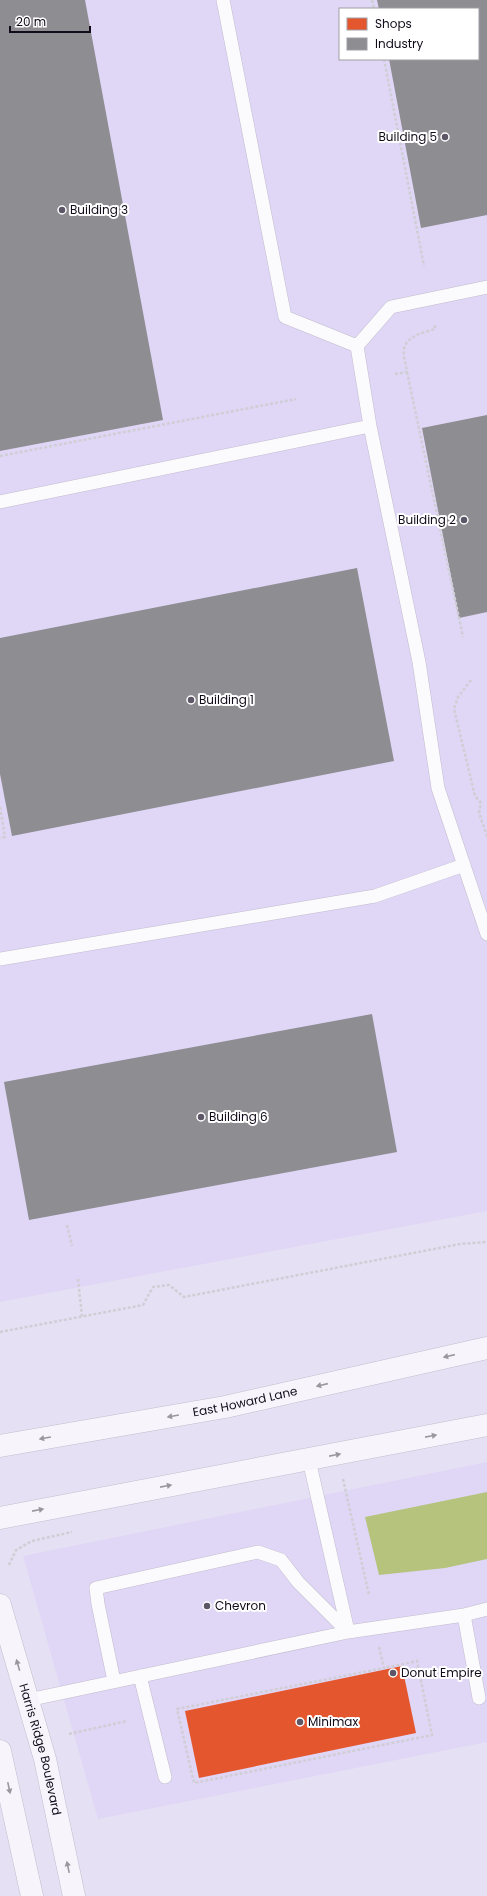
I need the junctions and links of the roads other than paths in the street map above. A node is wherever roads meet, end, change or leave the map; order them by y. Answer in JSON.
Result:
{"nodes":[{"id":1,"x":223,"y":0,"type":"edge"},
{"id":2,"x":487,"y":288,"type":"edge"},
{"id":3,"x":357,"y":346,"type":"junction"},
{"id":4,"x":370,"y":426,"type":"junction"},
{"id":5,"x":0,"y":502,"type":"edge"},
{"id":6,"x":464,"y":866,"type":"junction"},
{"id":7,"x":487,"y":934,"type":"edge"},
{"id":8,"x":0,"y":959,"type":"edge"},
{"id":9,"x":487,"y":1348,"type":"edge"},
{"id":10,"x":487,"y":1425,"type":"edge"},
{"id":11,"x":0,"y":1446,"type":"edge"},
{"id":12,"x":309,"y":1460,"type":"junction"},
{"id":13,"x":0,"y":1518,"type":"edge"},
{"id":14,"x":0,"y":1605,"type":"edge"},
{"id":15,"x":487,"y":1609,"type":"edge"},
{"id":16,"x":464,"y":1615,"type":"junction"},
{"id":17,"x":348,"y":1632,"type":"junction"},
{"id":18,"x":140,"y":1676,"type":"junction"},
{"id":19,"x":114,"y":1681,"type":"junction"},
{"id":20,"x":479,"y":1698,"type":"dead end"},
{"id":21,"x":28,"y":1700,"type":"junction"},
{"id":22,"x":0,"y":1750,"type":"edge"},
{"id":23,"x":165,"y":1777,"type":"dead end"},
{"id":24,"x":32,"y":1896,"type":"edge"},
{"id":25,"x":74,"y":1896,"type":"edge"}],
"edges":[{"from":1,"to":3,"type":"lane"},
{"from":2,"to":3,"type":"lane"},
{"from":3,"to":4,"type":"lane"},
{"from":4,"to":5,"type":"lane"},
{"from":4,"to":6,"type":"lane"},
{"from":6,"to":7,"type":"lane"},
{"from":6,"to":8,"type":"lane"},
{"from":9,"to":11,"type":"main road","name":"East Howard Lane","one_way":true},
{"from":12,"to":10,"type":"main road","one_way":true},
{"from":13,"to":12,"type":"main road","one_way":true},
{"from":12,"to":17,"type":"lane"},
{"from":21,"to":14,"type":"main road","name":"Harris Ridge Boulevard","one_way":true},
{"from":15,"to":16,"type":"lane"},
{"from":16,"to":17,"type":"lane"},
{"from":16,"to":20,"type":"lane"},
{"from":17,"to":18,"type":"lane"},
{"from":17,"to":19,"type":"lane"},
{"from":18,"to":19,"type":"lane"},
{"from":18,"to":23,"type":"lane"},
{"from":19,"to":21,"type":"lane"},
{"from":25,"to":21,"type":"main road","name":"Harris Ridge Boulevard","one_way":true},
{"from":22,"to":24,"type":"main road","one_way":true}]}
